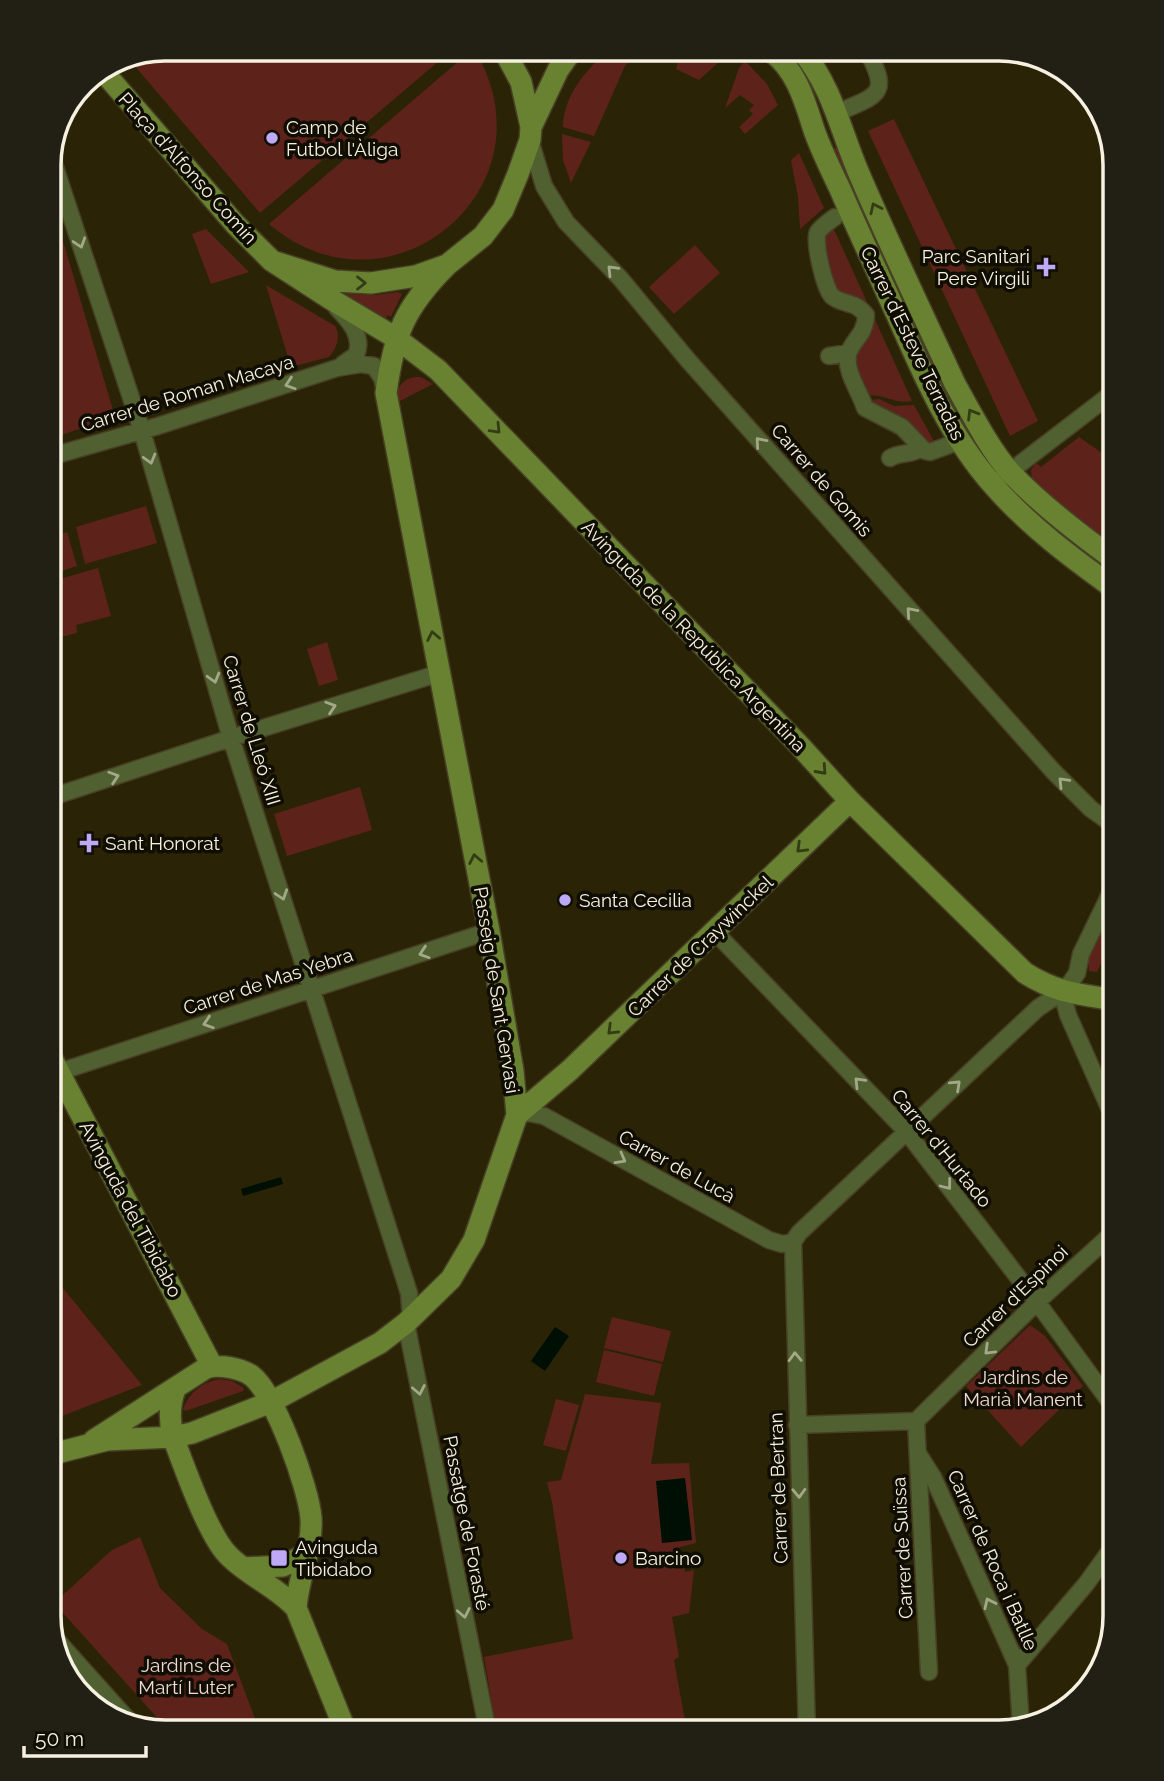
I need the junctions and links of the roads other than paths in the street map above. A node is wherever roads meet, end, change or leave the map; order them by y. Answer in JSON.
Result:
{"nodes":[{"id":1,"x":510,"y":61,"type":"edge"},
{"id":2,"x":564,"y":61,"type":"edge"},
{"id":3,"x":784,"y":61,"type":"edge"},
{"id":4,"x":809,"y":61,"type":"edge"},
{"id":5,"x":872,"y":61,"type":"edge"},
{"id":6,"x":107,"y":80,"type":"edge"},
{"id":7,"x":837,"y":113,"type":"junction"},
{"id":8,"x":810,"y":114,"type":"junction"},
{"id":9,"x":530,"y":133,"type":"junction"},
{"id":10,"x":61,"y":185,"type":"edge"},
{"id":11,"x":835,"y":217,"type":"dead end"},
{"id":12,"x":272,"y":261,"type":"junction"},
{"id":13,"x":447,"y":265,"type":"junction"},
{"id":14,"x":329,"y":298,"type":"junction"},
{"id":15,"x":396,"y":338,"type":"junction"},
{"id":16,"x":849,"y":353,"type":"junction"},
{"id":17,"x":829,"y":356,"type":"dead end"},
{"id":18,"x":435,"y":367,"type":"junction"},
{"id":19,"x":338,"y":368,"type":"junction"},
{"id":20,"x":386,"y":389,"type":"junction"},
{"id":21,"x":1103,"y":400,"type":"edge"},
{"id":22,"x":142,"y":431,"type":"junction"},
{"id":23,"x":960,"y":441,"type":"junction"},
{"id":24,"x":921,"y":448,"type":"junction"},
{"id":25,"x":61,"y":454,"type":"edge"},
{"id":26,"x":890,"y":458,"type":"dead end"},
{"id":27,"x":1009,"y":471,"type":"junction"},
{"id":28,"x":992,"y":485,"type":"junction"},
{"id":29,"x":1103,"y":551,"type":"edge"},
{"id":30,"x":1103,"y":580,"type":"edge"},
{"id":31,"x":440,"y":673,"type":"junction"},
{"id":32,"x":231,"y":738,"type":"junction"},
{"id":33,"x":61,"y":794,"type":"edge"},
{"id":34,"x":850,"y":801,"type":"junction"},
{"id":35,"x":1103,"y":817,"type":"edge"},
{"id":36,"x":1103,"y":909,"type":"edge"},
{"id":37,"x":489,"y":931,"type":"junction"},
{"id":38,"x":714,"y":931,"type":"junction"},
{"id":39,"x":313,"y":989,"type":"junction"},
{"id":40,"x":1062,"y":992,"type":"junction"},
{"id":41,"x":1103,"y":998,"type":"edge"},
{"id":42,"x":61,"y":1071,"type":"edge"},
{"id":43,"x":513,"y":1071,"type":"junction"},
{"id":44,"x":61,"y":1076,"type":"edge"},
{"id":45,"x":1103,"y":1094,"type":"edge"},
{"id":46,"x":543,"y":1101,"type":"junction"},
{"id":47,"x":517,"y":1115,"type":"junction"},
{"id":48,"x":906,"y":1131,"type":"junction"},
{"id":49,"x":793,"y":1242,"type":"junction"},
{"id":50,"x":1103,"y":1242,"type":"edge"},
{"id":51,"x":1037,"y":1302,"type":"junction"},
{"id":52,"x":408,"y":1321,"type":"junction"},
{"id":53,"x":212,"y":1366,"type":"junction"},
{"id":54,"x":175,"y":1389,"type":"junction"},
{"id":55,"x":1103,"y":1393,"type":"edge"},
{"id":56,"x":271,"y":1402,"type":"junction"},
{"id":57,"x":916,"y":1421,"type":"junction"},
{"id":58,"x":797,"y":1425,"type":"junction"},
{"id":59,"x":173,"y":1437,"type":"junction"},
{"id":60,"x":90,"y":1443,"type":"junction"},
{"id":61,"x":61,"y":1451,"type":"edge"},
{"id":62,"x":919,"y":1455,"type":"junction"},
{"id":63,"x":308,"y":1553,"type":"junction"},
{"id":64,"x":1103,"y":1561,"type":"edge"},
{"id":65,"x":243,"y":1568,"type":"junction"},
{"id":66,"x":296,"y":1608,"type":"junction"},
{"id":67,"x":68,"y":1653,"type":"edge"},
{"id":68,"x":1017,"y":1665,"type":"junction"},
{"id":69,"x":929,"y":1672,"type":"dead end"},
{"id":70,"x":118,"y":1708,"type":"edge"},
{"id":71,"x":1020,"y":1717,"type":"edge"},
{"id":72,"x":341,"y":1720,"type":"edge"},
{"id":73,"x":486,"y":1720,"type":"edge"},
{"id":74,"x":807,"y":1720,"type":"edge"}],
"edges":[{"from":1,"to":9,"type":"street"},
{"from":2,"to":9,"type":"street"},
{"from":3,"to":8,"type":"street","name":"Carrer d'Esteve Terradas"},
{"from":4,"to":7,"type":"street","name":"Carrer d'Esteve Terradas"},
{"from":5,"to":7,"type":"street"},
{"from":6,"to":12,"type":"street","name":"Plaça d'Alfonso Comín"},
{"from":7,"to":8,"type":"street"},
{"from":27,"to":7,"type":"street","name":"Carrer d'Esteve Terradas","one_way":true},
{"from":8,"to":23,"type":"street","name":"Carrer d'Esteve Terradas"},
{"from":9,"to":13,"type":"street","name":"Plaça d'Alfonso Comín"},
{"from":35,"to":9,"type":"street","name":"Carrer de Gomis","one_way":true},
{"from":10,"to":22,"type":"street","name":"Carrer de Lleó XIII","one_way":true},
{"from":11,"to":16,"type":"street"},
{"from":12,"to":13,"type":"street","name":"Plaça d'Alfonso Comín","one_way":true},
{"from":12,"to":14,"type":"street","name":"Avinguda de la República Argentina"},
{"from":13,"to":15,"type":"street","name":"Passeig de Sant Gervasi"},
{"from":14,"to":15,"type":"street","name":"Avinguda de la República Argentina"},
{"from":14,"to":19,"type":"street"},
{"from":15,"to":18,"type":"street","name":"Avinguda de la República Argentina"},
{"from":15,"to":20,"type":"street","name":"Passeig de Sant Gervasi"},
{"from":16,"to":17,"type":"street"},
{"from":16,"to":24,"type":"street"},
{"from":18,"to":20,"type":"street"},
{"from":18,"to":34,"type":"street","name":"Avinguda de la República Argentina","one_way":true},
{"from":19,"to":20,"type":"street","name":"Carrer de Roman Macaya"},
{"from":19,"to":22,"type":"street","name":"Carrer de Roman Macaya","one_way":true},
{"from":31,"to":20,"type":"street","name":"Passeig de Sant Gervasi","one_way":true},
{"from":21,"to":27,"type":"street"},
{"from":22,"to":25,"type":"street","name":"Carrer de Roman Macaya"},
{"from":22,"to":32,"type":"street","name":"Carrer de Lleó XIII","one_way":true},
{"from":23,"to":24,"type":"street"},
{"from":23,"to":28,"type":"street","name":"Carrer d'Esteve Terradas"},
{"from":24,"to":26,"type":"street"},
{"from":27,"to":28,"type":"street"},
{"from":27,"to":29,"type":"street","name":"Carrer d'Esteve Terradas"},
{"from":28,"to":30,"type":"street","name":"Carrer d'Esteve Terradas"},
{"from":32,"to":31,"type":"street","one_way":true},
{"from":37,"to":31,"type":"street","name":"Passeig de Sant Gervasi","one_way":true},
{"from":33,"to":32,"type":"street","one_way":true},
{"from":32,"to":39,"type":"street","name":"Carrer de Lleó XIII","one_way":true},
{"from":34,"to":38,"type":"street","name":"Carrer de Craywinckel","one_way":true},
{"from":34,"to":40,"type":"street","name":"Avinguda de la República Argentina"},
{"from":36,"to":40,"type":"street"},
{"from":37,"to":39,"type":"street","name":"Carrer de Mas Yebra","one_way":true},
{"from":37,"to":43,"type":"street","name":"Passeig de Sant Gervasi"},
{"from":38,"to":46,"type":"street","name":"Carrer de Craywinckel","one_way":true},
{"from":48,"to":38,"type":"street","name":"Carrer d'Hurtado","one_way":true},
{"from":39,"to":42,"type":"street","name":"Carrer de Mas Yebra","one_way":true},
{"from":39,"to":52,"type":"street","name":"Carrer de Lleó XIII"},
{"from":40,"to":41,"type":"street","name":"Avinguda de la República Argentina"},
{"from":40,"to":45,"type":"street"},
{"from":48,"to":40,"type":"street","one_way":true},
{"from":43,"to":46,"type":"street"},
{"from":43,"to":47,"type":"street","name":"Passeig de Sant Gervasi"},
{"from":44,"to":53,"type":"street","name":"Avinguda del Tibidabo"},
{"from":46,"to":47,"type":"street","name":"Carrer de Craywinckel"},
{"from":46,"to":49,"type":"street","name":"Carrer de Lucà","one_way":true},
{"from":47,"to":52,"type":"street","name":"Passeig de Sant Gervasi"},
{"from":48,"to":49,"type":"street"},
{"from":48,"to":51,"type":"street","name":"Carrer d'Hurtado","one_way":true},
{"from":58,"to":49,"type":"street","name":"Carrer de Bertran","one_way":true},
{"from":50,"to":51,"type":"street","name":"Carrer d'Espinoi"},
{"from":51,"to":55,"type":"street","name":"Carrer d'Hurtado"},
{"from":51,"to":57,"type":"street","name":"Carrer d'Espinoi","one_way":true},
{"from":52,"to":56,"type":"street","name":"Passeig de Sant Gervasi"},
{"from":52,"to":73,"type":"street","name":"Passatge de Forasté","one_way":true},
{"from":53,"to":54,"type":"street"},
{"from":53,"to":56,"type":"street"},
{"from":54,"to":59,"type":"street"},
{"from":54,"to":60,"type":"street"},
{"from":56,"to":59,"type":"street","name":"Passeig de Sant Gervasi"},
{"from":56,"to":63,"type":"street"},
{"from":57,"to":58,"type":"street"},
{"from":57,"to":62,"type":"street","name":"Carrer de Suïssa"},
{"from":58,"to":74,"type":"street","name":"Carrer de Bertran","one_way":true},
{"from":59,"to":60,"type":"street","name":"Passeig de Sant Gervasi"},
{"from":59,"to":65,"type":"street"},
{"from":60,"to":61,"type":"street","name":"Passeig de Sant Gervasi"},
{"from":68,"to":62,"type":"street","name":"Carrer de Roca i Batlle","one_way":true},
{"from":62,"to":69,"type":"street","name":"Carrer de Suïssa"},
{"from":63,"to":65,"type":"street"},
{"from":63,"to":66,"type":"street"},
{"from":64,"to":68,"type":"street"},
{"from":65,"to":66,"type":"street"},
{"from":66,"to":72,"type":"street"},
{"from":67,"to":70,"type":"street"},
{"from":68,"to":71,"type":"street","name":"Carrer de Roca i Batlle"}]}
